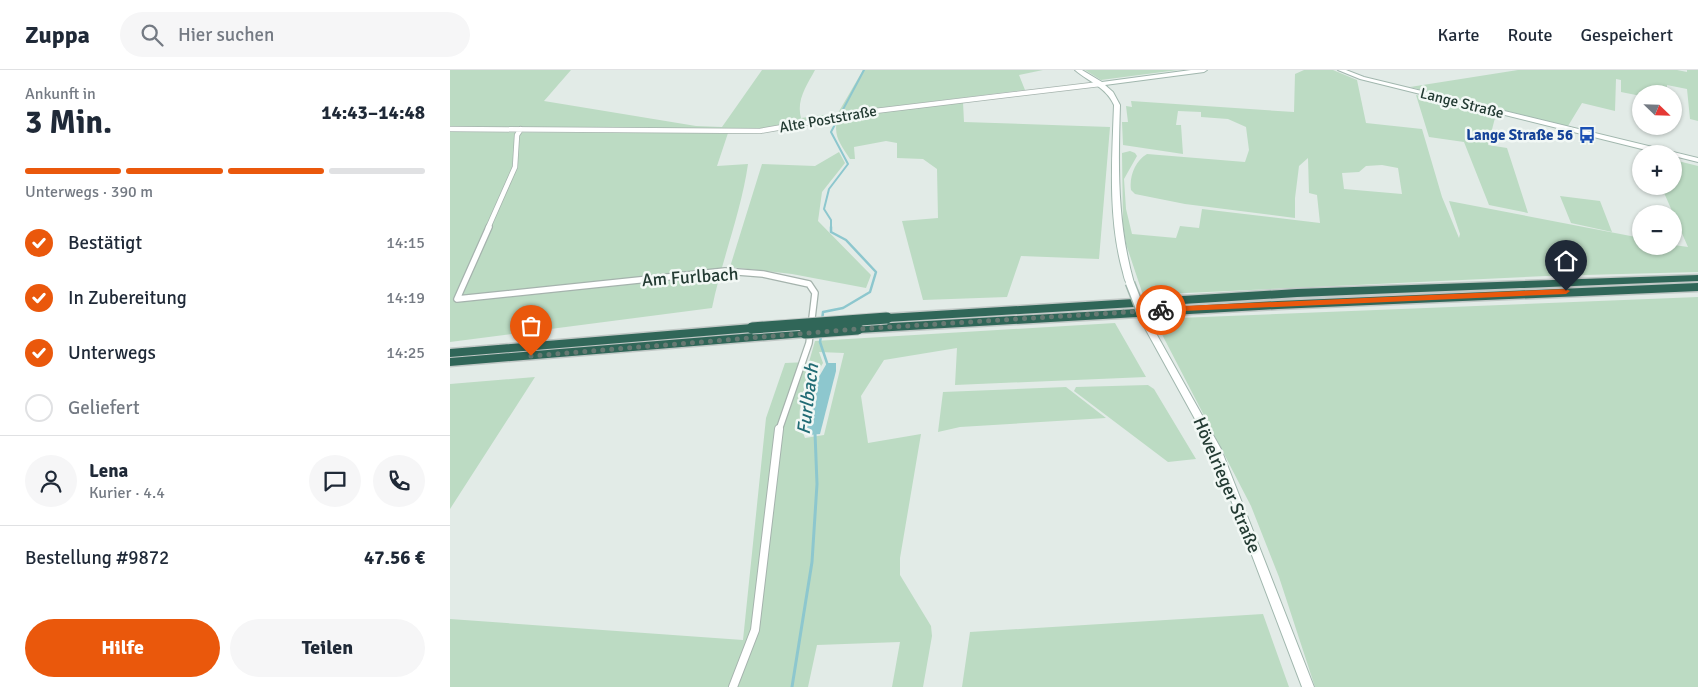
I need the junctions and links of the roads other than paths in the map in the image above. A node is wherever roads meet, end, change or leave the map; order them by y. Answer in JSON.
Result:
{"nodes":[{"id":1,"x":1078,"y":70,"type":"edge"},
{"id":2,"x":1204,"y":70,"type":"edge"},
{"id":3,"x":1341,"y":70,"type":"edge"},
{"id":4,"x":1100,"y":84,"type":"junction"},
{"id":5,"x":450,"y":129,"type":"edge"},
{"id":6,"x":520,"y":129,"type":"junction"},
{"id":7,"x":1635,"y":145,"type":"edge"},
{"id":8,"x":1682,"y":156,"type":"edge"},
{"id":9,"x":1698,"y":160,"type":"edge"},
{"id":10,"x":1698,"y":278,"type":"edge"},
{"id":11,"x":1698,"y":287,"type":"edge"},
{"id":12,"x":450,"y":353,"type":"edge"},
{"id":13,"x":450,"y":362,"type":"edge"},
{"id":14,"x":733,"y":687,"type":"edge"},
{"id":15,"x":1308,"y":687,"type":"edge"}],
"edges":[{"from":1,"to":4,"type":"main road","name":"Hövelrieger Straße"},
{"from":2,"to":4,"type":"main road","name":"Alte Poststraße"},
{"from":3,"to":7,"type":"main road","name":"Lange Straße"},
{"from":4,"to":6,"type":"street","name":"Alte Poststraße"},
{"from":4,"to":15,"type":"main road","name":"Hövelrieger Straße","bridge":true},
{"from":5,"to":6,"type":"street","name":"Alte Poststraße"},
{"from":6,"to":14,"type":"street","name":"Am Furlbach"},
{"from":8,"to":9,"type":"main road","name":"Lange Straße"},
{"from":10,"to":12,"type":"highway","bridge":true},
{"from":11,"to":13,"type":"highway","bridge":true}]}
